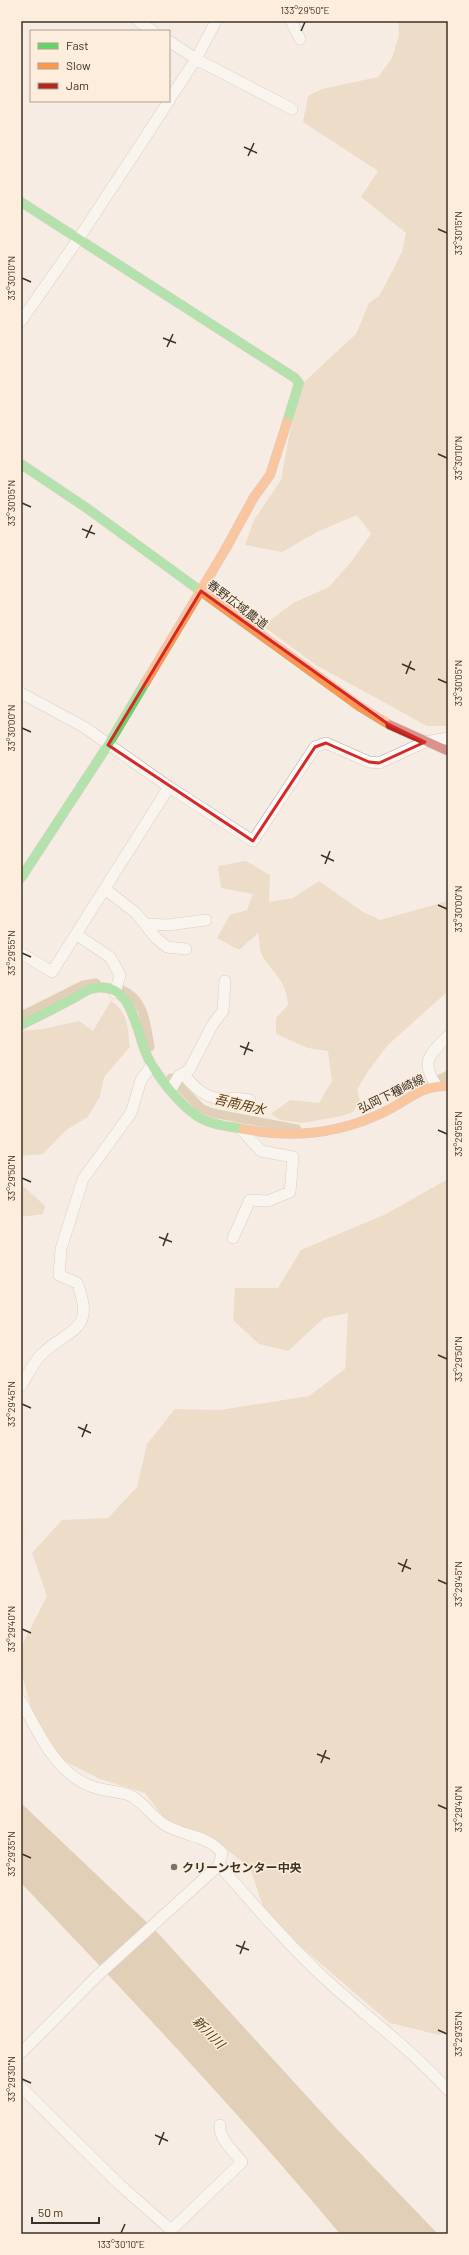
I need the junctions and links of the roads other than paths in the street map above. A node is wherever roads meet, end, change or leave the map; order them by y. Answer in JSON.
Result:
{"nodes":[{"id":1,"x":138,"y":21,"type":"edge"},
{"id":2,"x":216,"y":21,"type":"edge"},
{"id":3,"x":291,"y":21,"type":"edge"},
{"id":4,"x":152,"y":30,"type":"edge"},
{"id":5,"x":300,"y":39,"type":"dead end"},
{"id":6,"x":170,"y":42,"type":"edge"},
{"id":7,"x":196,"y":59,"type":"junction"},
{"id":8,"x":170,"y":99,"type":"edge"},
{"id":9,"x":168,"y":102,"type":"edge"},
{"id":10,"x":292,"y":109,"type":"dead end"},
{"id":11,"x":21,"y":202,"type":"edge"},
{"id":12,"x":79,"y":238,"type":"junction"},
{"id":13,"x":21,"y":321,"type":"edge"},
{"id":14,"x":21,"y":464,"type":"edge"},
{"id":15,"x":205,"y":594,"type":"junction"},
{"id":16,"x":21,"y":693,"type":"edge"},
{"id":17,"x":448,"y":738,"type":"edge"},
{"id":18,"x":425,"y":742,"type":"junction"},
{"id":19,"x":108,"y":745,"type":"junction"},
{"id":20,"x":448,"y":751,"type":"edge"},
{"id":21,"x":169,"y":787,"type":"junction"},
{"id":22,"x":21,"y":878,"type":"edge"},
{"id":23,"x":105,"y":889,"type":"junction"},
{"id":24,"x":206,"y":920,"type":"dead end"},
{"id":25,"x":145,"y":924,"type":"junction"},
{"id":26,"x":77,"y":935,"type":"junction"},
{"id":27,"x":186,"y":949,"type":"dead end"},
{"id":28,"x":21,"y":952,"type":"edge"},
{"id":29,"x":225,"y":981,"type":"dead end"},
{"id":30,"x":117,"y":988,"type":"junction"},
{"id":31,"x":21,"y":1025,"type":"edge"},
{"id":32,"x":448,"y":1036,"type":"edge"},
{"id":33,"x":152,"y":1065,"type":"junction"},
{"id":34,"x":177,"y":1081,"type":"junction"},
{"id":35,"x":433,"y":1081,"type":"junction"},
{"id":36,"x":448,"y":1086,"type":"edge"},
{"id":37,"x":250,"y":1100,"type":"dead end"},
{"id":38,"x":242,"y":1129,"type":"junction"},
{"id":39,"x":233,"y":1238,"type":"dead end"},
{"id":40,"x":21,"y":1386,"type":"edge"},
{"id":41,"x":21,"y":1702,"type":"edge"},
{"id":42,"x":219,"y":1865,"type":"junction"},
{"id":43,"x":21,"y":2053,"type":"edge"},
{"id":44,"x":21,"y":2087,"type":"edge"},
{"id":45,"x":448,"y":2090,"type":"edge"},
{"id":46,"x":220,"y":2125,"type":"dead end"},
{"id":47,"x":168,"y":2232,"type":"edge"}],
"edges":[{"from":1,"to":4,"type":"street"},
{"from":2,"to":7,"type":"street"},
{"from":3,"to":5,"type":"street"},
{"from":6,"to":7,"type":"street"},
{"from":7,"to":8,"type":"street"},
{"from":7,"to":10,"type":"street"},
{"from":9,"to":12,"type":"street"},
{"from":11,"to":12,"type":"street"},
{"from":12,"to":13,"type":"street"},
{"from":12,"to":15,"type":"street"},
{"from":14,"to":15,"type":"street","name":"春野広域農道"},
{"from":15,"to":18,"type":"street","name":"春野広域農道"},
{"from":15,"to":19,"type":"street"},
{"from":16,"to":19,"type":"street"},
{"from":17,"to":18,"type":"street"},
{"from":18,"to":20,"type":"street","name":"春野広域農道"},
{"from":18,"to":21,"type":"street"},
{"from":19,"to":21,"type":"street"},
{"from":19,"to":22,"type":"street"},
{"from":21,"to":23,"type":"street"},
{"from":23,"to":25,"type":"street"},
{"from":23,"to":26,"type":"street"},
{"from":24,"to":25,"type":"street"},
{"from":25,"to":27,"type":"street"},
{"from":26,"to":28,"type":"street"},
{"from":26,"to":30,"type":"street"},
{"from":29,"to":34,"type":"street"},
{"from":30,"to":31,"type":"street","name":"弘岡下種崎線"},
{"from":30,"to":33,"type":"street","name":"弘岡下種崎線"},
{"from":32,"to":35,"type":"street"},
{"from":33,"to":34,"type":"street","name":"弘岡下種崎線"},
{"from":33,"to":40,"type":"street"},
{"from":34,"to":37,"type":"street"},
{"from":34,"to":38,"type":"street","name":"弘岡下種崎線"},
{"from":35,"to":36,"type":"street","name":"弘岡下種崎線"},
{"from":35,"to":38,"type":"street","name":"弘岡下種崎線"},
{"from":38,"to":39,"type":"street"},
{"from":41,"to":42,"type":"street"},
{"from":42,"to":43,"type":"street"},
{"from":42,"to":45,"type":"street"},
{"from":44,"to":47,"type":"street"},
{"from":46,"to":47,"type":"street"}]}
